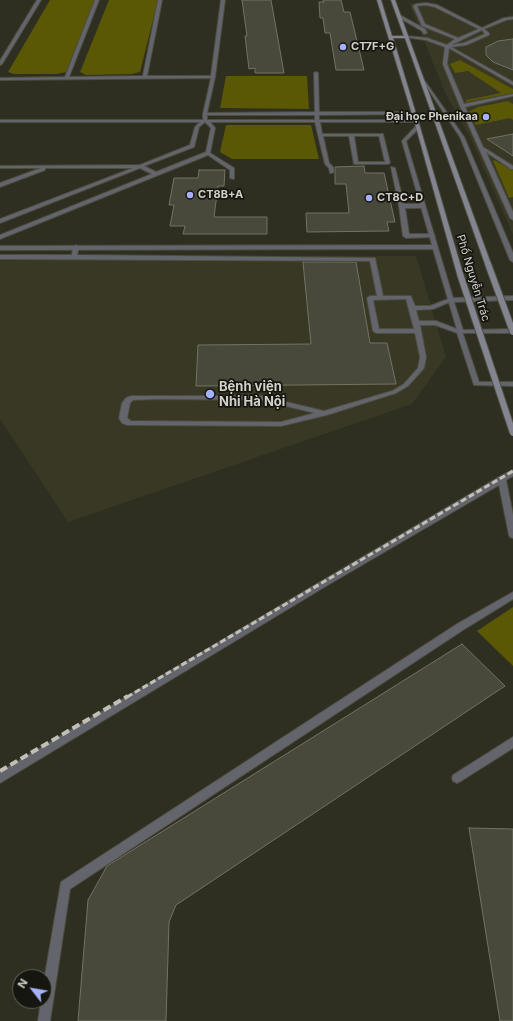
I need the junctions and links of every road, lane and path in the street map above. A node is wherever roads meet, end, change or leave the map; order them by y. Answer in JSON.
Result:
{"nodes":[{"id":1,"x":39,"y":0,"type":"edge"},
{"id":2,"x":97,"y":0,"type":"edge"},
{"id":3,"x":160,"y":0,"type":"edge"},
{"id":4,"x":223,"y":0,"type":"edge"},
{"id":5,"x":379,"y":0,"type":"edge"},
{"id":6,"x":393,"y":0,"type":"edge"},
{"id":7,"x":399,"y":16,"type":"junction"},
{"id":8,"x":513,"y":18,"type":"edge"},
{"id":9,"x":482,"y":29,"type":"junction"},
{"id":10,"x":390,"y":37,"type":"junction"},
{"id":11,"x":406,"y":37,"type":"junction"},
{"id":12,"x":428,"y":39,"type":"junction"},
{"id":13,"x":458,"y":39,"type":"junction"},
{"id":14,"x":447,"y":46,"type":"junction"},
{"id":15,"x":0,"y":64,"type":"edge"},
{"id":16,"x":316,"y":73,"type":"dead end"},
{"id":17,"x":213,"y":76,"type":"junction"},
{"id":18,"x":145,"y":77,"type":"junction"},
{"id":19,"x":420,"y":77,"type":"junction"},
{"id":20,"x":0,"y":79,"type":"edge"},
{"id":21,"x":66,"y":79,"type":"junction"},
{"id":22,"x":513,"y":84,"type":"edge"},
{"id":23,"x":512,"y":97,"type":"edge"},
{"id":24,"x":462,"y":106,"type":"junction"},
{"id":25,"x":413,"y":113,"type":"junction"},
{"id":26,"x":198,"y":114,"type":"dead end"},
{"id":27,"x":316,"y":114,"type":"junction"},
{"id":28,"x":205,"y":117,"type":"junction"},
{"id":29,"x":0,"y":120,"type":"edge"},
{"id":30,"x":317,"y":120,"type":"junction"},
{"id":31,"x":416,"y":121,"type":"junction"},
{"id":32,"x":418,"y":127,"type":"junction"},
{"id":33,"x":320,"y":134,"type":"junction"},
{"id":34,"x":352,"y":135,"type":"junction"},
{"id":35,"x":482,"y":147,"type":"junction"},
{"id":36,"x":208,"y":153,"type":"junction"},
{"id":37,"x":139,"y":166,"type":"junction"},
{"id":38,"x":0,"y":167,"type":"edge"},
{"id":39,"x":48,"y":167,"type":"junction"},
{"id":40,"x":393,"y":168,"type":"dead end"},
{"id":41,"x":513,"y":168,"type":"edge"},
{"id":42,"x":332,"y":172,"type":"dead end"},
{"id":43,"x":156,"y":174,"type":"junction"},
{"id":44,"x":232,"y":178,"type":"dead end"},
{"id":45,"x":0,"y":185,"type":"edge"},
{"id":46,"x":402,"y":206,"type":"junction"},
{"id":47,"x":422,"y":206,"type":"junction"},
{"id":48,"x":513,"y":218,"type":"edge"},
{"id":49,"x":0,"y":221,"type":"edge"},
{"id":50,"x":432,"y":236,"type":"junction"},
{"id":51,"x":0,"y":237,"type":"edge"},
{"id":52,"x":76,"y":247,"type":"junction"},
{"id":53,"x":435,"y":247,"type":"junction"},
{"id":54,"x":0,"y":248,"type":"edge"},
{"id":55,"x":0,"y":257,"type":"edge"},
{"id":56,"x":74,"y":257,"type":"junction"},
{"id":57,"x":513,"y":260,"type":"edge"},
{"id":58,"x":380,"y":297,"type":"junction"},
{"id":59,"x":513,"y":298,"type":"edge"},
{"id":60,"x":450,"y":300,"type":"junction"},
{"id":61,"x":412,"y":308,"type":"junction"},
{"id":62,"x":416,"y":323,"type":"junction"},
{"id":63,"x":417,"y":331,"type":"junction"},
{"id":64,"x":460,"y":332,"type":"junction"},
{"id":65,"x":513,"y":332,"type":"edge"},
{"id":66,"x":513,"y":384,"type":"edge"},
{"id":67,"x":324,"y":413,"type":"junction"},
{"id":68,"x":513,"y":433,"type":"edge"},
{"id":69,"x":513,"y":473,"type":"edge"},
{"id":70,"x":502,"y":479,"type":"junction"},
{"id":71,"x":513,"y":535,"type":"edge"},
{"id":72,"x":513,"y":596,"type":"edge"},
{"id":73,"x":513,"y":742,"type":"edge"},
{"id":74,"x":0,"y":778,"type":"edge"},
{"id":75,"x":457,"y":778,"type":"dead end"},
{"id":76,"x":44,"y":1021,"type":"edge"}],
"edges":[{"from":1,"to":15,"type":"street"},
{"from":2,"to":21,"type":"street"},
{"from":3,"to":18,"type":"street"},
{"from":4,"to":17,"type":"street"},
{"from":5,"to":10,"type":"main road","name":"Phố Nguyễn Trác"},
{"from":6,"to":7,"type":"main road","name":"Phố Nguyễn Trác"},
{"from":7,"to":11,"type":"main road","name":"Phố Nguyễn Trác"},
{"from":7,"to":12,"type":"street"},
{"from":8,"to":9,"type":"street"},
{"from":9,"to":13,"type":"street"},
{"from":9,"to":13,"type":"street"},
{"from":9,"to":14,"type":"street"},
{"from":10,"to":11,"type":"main road"},
{"from":10,"to":25,"type":"main road","name":"Phố Nguyễn Trác"},
{"from":11,"to":12,"type":"street"},
{"from":11,"to":19,"type":"main road","name":"Phố Nguyễn Trác"},
{"from":12,"to":14,"type":"street"},
{"from":13,"to":14,"type":"street"},
{"from":14,"to":22,"type":"street"},
{"from":14,"to":24,"type":"street"},
{"from":16,"to":27,"type":"street"},
{"from":17,"to":18,"type":"street"},
{"from":17,"to":28,"type":"street"},
{"from":18,"to":21,"type":"street"},
{"from":19,"to":57,"type":"street","name":"Phố Nguyễn Trác"},
{"from":19,"to":65,"type":"main road","name":"Phố Nguyễn Trác","bridge":true},
{"from":20,"to":21,"type":"street"},
{"from":23,"to":24,"type":"street"},
{"from":24,"to":35,"type":"street"},
{"from":25,"to":27,"type":"street"},
{"from":25,"to":31,"type":"main road","name":"Phố Nguyễn Trác"},
{"from":26,"to":28,"type":"street"},
{"from":27,"to":28,"type":"street"},
{"from":27,"to":30,"type":"street"},
{"from":28,"to":29,"type":"street"},
{"from":28,"to":30,"type":"street"},
{"from":28,"to":36,"type":"street"},
{"from":28,"to":37,"type":"street"},
{"from":30,"to":31,"type":"street"},
{"from":30,"to":33,"type":"street"},
{"from":31,"to":32,"type":"main road","name":"Phố Nguyễn Trác"},
{"from":32,"to":47,"type":"street"},
{"from":32,"to":68,"type":"main road","name":"Phố Nguyễn Trác","bridge":true},
{"from":33,"to":34,"type":"street"},
{"from":33,"to":42,"type":"street"},
{"from":34,"to":34,"type":"street"},
{"from":35,"to":41,"type":"street"},
{"from":35,"to":48,"type":"street"},
{"from":36,"to":43,"type":"street"},
{"from":36,"to":44,"type":"street"},
{"from":37,"to":39,"type":"street"},
{"from":37,"to":43,"type":"street"},
{"from":37,"to":49,"type":"street"},
{"from":38,"to":39,"type":"street"},
{"from":39,"to":45,"type":"street"},
{"from":40,"to":46,"type":"street"},
{"from":43,"to":51,"type":"street"},
{"from":46,"to":47,"type":"street"},
{"from":46,"to":50,"type":"street"},
{"from":47,"to":50,"type":"street"},
{"from":50,"to":53,"type":"street"},
{"from":52,"to":53,"type":"street"},
{"from":52,"to":54,"type":"street"},
{"from":52,"to":56,"type":"street"},
{"from":53,"to":60,"type":"street"},
{"from":55,"to":56,"type":"street"},
{"from":56,"to":58,"type":"street"},
{"from":58,"to":61,"type":"street"},
{"from":58,"to":63,"type":"street"},
{"from":59,"to":60,"type":"street"},
{"from":60,"to":61,"type":"street"},
{"from":60,"to":64,"type":"street"},
{"from":61,"to":62,"type":"street"},
{"from":62,"to":63,"type":"street"},
{"from":62,"to":64,"type":"street"},
{"from":63,"to":67,"type":"street"},
{"from":64,"to":65,"type":"street"},
{"from":64,"to":66,"type":"street"},
{"from":67,"to":67,"type":"street"},
{"from":69,"to":70,"type":"street"},
{"from":70,"to":71,"type":"street"},
{"from":70,"to":74,"type":"street"},
{"from":72,"to":76,"type":"street"},
{"from":73,"to":75,"type":"street"}]}
